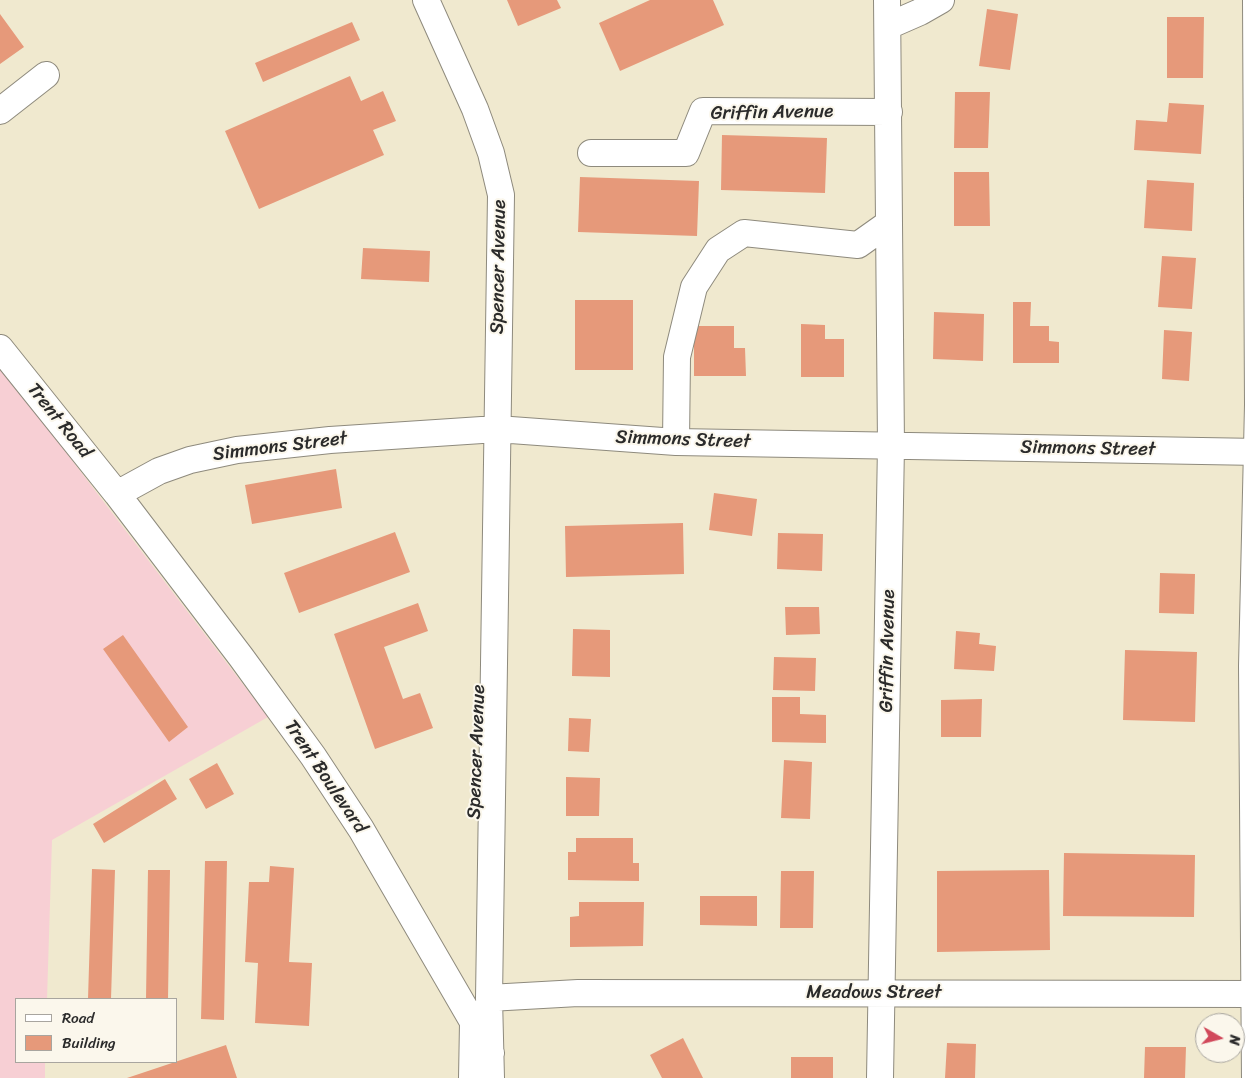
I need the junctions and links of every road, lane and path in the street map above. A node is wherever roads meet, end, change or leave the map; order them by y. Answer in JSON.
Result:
{"nodes":[{"id":1,"x":426,"y":0,"type":"edge"},
{"id":2,"x":887,"y":0,"type":"edge"},
{"id":3,"x":941,"y":0,"type":"edge"},
{"id":4,"x":1256,"y":0,"type":"edge"},
{"id":5,"x":888,"y":26,"type":"junction"},
{"id":6,"x":46,"y":75,"type":"dead end"},
{"id":7,"x":0,"y":111,"type":"edge"},
{"id":8,"x":889,"y":112,"type":"junction"},
{"id":9,"x":591,"y":154,"type":"dead end"},
{"id":10,"x":889,"y":223,"type":"junction"},
{"id":11,"x":3,"y":358,"type":"edge"},
{"id":12,"x":497,"y":429,"type":"junction"},
{"id":13,"x":676,"y":442,"type":"junction"},
{"id":14,"x":891,"y":445,"type":"junction"},
{"id":15,"x":1258,"y":452,"type":"edge"},
{"id":16,"x":117,"y":494,"type":"junction"},
{"id":17,"x":881,"y":992,"type":"junction"},
{"id":18,"x":1258,"y":994,"type":"edge"},
{"id":19,"x":489,"y":998,"type":"junction"},
{"id":20,"x":473,"y":1026,"type":"junction"},
{"id":21,"x":491,"y":1066,"type":"edge"},
{"id":22,"x":472,"y":1078,"type":"edge"},
{"id":23,"x":504,"y":1078,"type":"edge"},
{"id":24,"x":880,"y":1078,"type":"edge"},
{"id":25,"x":1254,"y":1078,"type":"edge"}],
"edges":[{"from":1,"to":12,"type":"street","name":"Spencer Avenue"},
{"from":2,"to":5,"type":"street","name":"Griffin Avenue"},
{"from":3,"to":5,"type":"street"},
{"from":4,"to":15,"type":"street"},
{"from":5,"to":8,"type":"street","name":"Griffin Avenue"},
{"from":6,"to":7,"type":"street"},
{"from":8,"to":9,"type":"street","name":"Griffin Avenue"},
{"from":8,"to":10,"type":"street","name":"Griffin Avenue"},
{"from":10,"to":13,"type":"street"},
{"from":10,"to":14,"type":"street","name":"Griffin Avenue"},
{"from":11,"to":16,"type":"street","name":"Trent Road"},
{"from":12,"to":13,"type":"street","name":"Simmons Street"},
{"from":12,"to":16,"type":"street","name":"Simmons Street"},
{"from":12,"to":19,"type":"street","name":"Spencer Avenue"},
{"from":12,"to":20,"type":"street","name":"Spencer Avenue"},
{"from":13,"to":14,"type":"street","name":"Simmons Street"},
{"from":14,"to":15,"type":"street","name":"Simmons Street"},
{"from":14,"to":17,"type":"street","name":"Griffin Avenue"},
{"from":15,"to":18,"type":"street"},
{"from":16,"to":20,"type":"street","name":"Trent Boulevard"},
{"from":17,"to":18,"type":"street","name":"Meadows Street"},
{"from":17,"to":19,"type":"street","name":"Meadows Street"},
{"from":17,"to":24,"type":"street","name":"Griffin Avenue"},
{"from":18,"to":25,"type":"street"},
{"from":19,"to":21,"type":"street","name":"Spencer Avenue"},
{"from":20,"to":21,"type":"street","name":"Trent Boulevard"},
{"from":20,"to":22,"type":"street","name":"Spencer Avenue"},
{"from":21,"to":23,"type":"street","name":"Trent Boulevard"}]}
